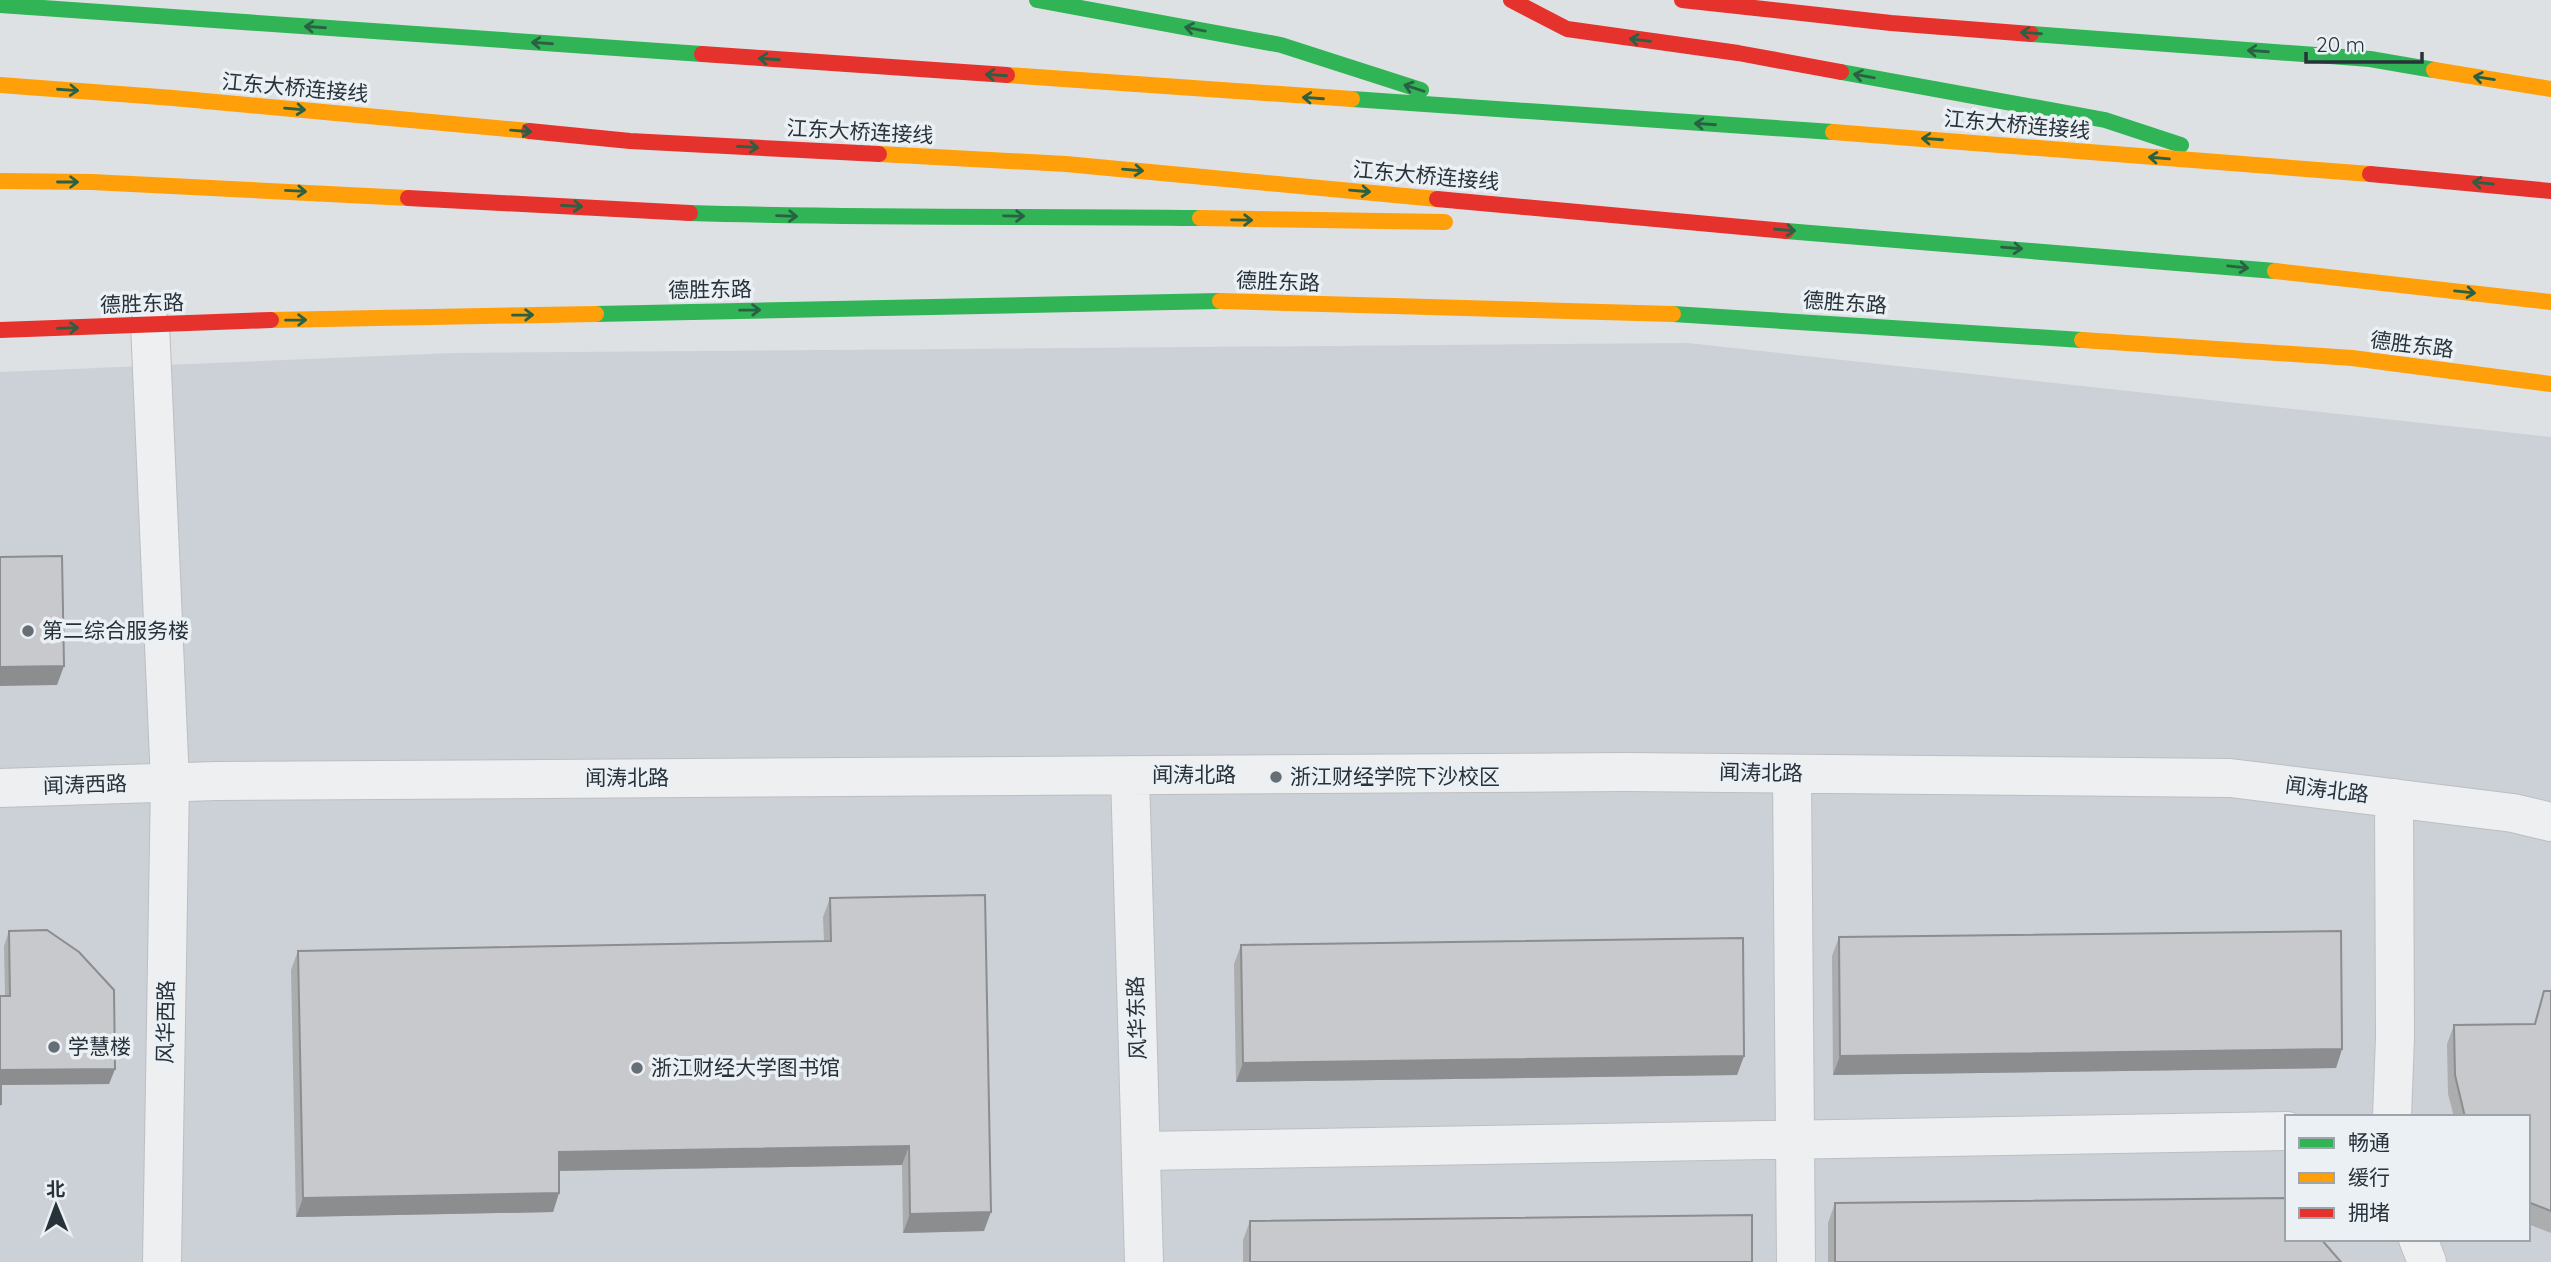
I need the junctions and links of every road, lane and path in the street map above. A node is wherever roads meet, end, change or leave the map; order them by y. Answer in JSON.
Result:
{"nodes":[{"id":1,"x":1037,"y":0,"type":"edge"},
{"id":2,"x":1511,"y":0,"type":"edge"},
{"id":3,"x":1682,"y":0,"type":"edge"},
{"id":4,"x":0,"y":5,"type":"edge"},
{"id":5,"x":0,"y":85,"type":"edge"},
{"id":6,"x":2551,"y":89,"type":"edge"},
{"id":7,"x":1479,"y":109,"type":"junction"},
{"id":8,"x":2240,"y":164,"type":"junction"},
{"id":9,"x":0,"y":181,"type":"edge"},
{"id":10,"x":2551,"y":191,"type":"edge"},
{"id":11,"x":1457,"y":222,"type":"dead end"},
{"id":12,"x":1526,"y":223,"type":"dead end"},
{"id":13,"x":1717,"y":225,"type":"junction"},
{"id":14,"x":2551,"y":302,"type":"edge"},
{"id":15,"x":150,"y":324,"type":"junction"},
{"id":16,"x":0,"y":330,"type":"edge"},
{"id":17,"x":2551,"y":384,"type":"edge"},
{"id":18,"x":1792,"y":774,"type":"junction"},
{"id":19,"x":1130,"y":775,"type":"junction"},
{"id":20,"x":170,"y":782,"type":"junction"},
{"id":21,"x":0,"y":788,"type":"edge"},
{"id":22,"x":2394,"y":798,"type":"junction"},
{"id":23,"x":2551,"y":822,"type":"edge"},
{"id":24,"x":2392,"y":1115,"type":"edge"},
{"id":25,"x":2285,"y":1131,"type":"edge"},
{"id":26,"x":1796,"y":1140,"type":"junction"},
{"id":27,"x":1141,"y":1152,"type":"junction"},
{"id":28,"x":2419,"y":1241,"type":"edge"},
{"id":29,"x":162,"y":1262,"type":"edge"},
{"id":30,"x":1144,"y":1262,"type":"edge"},
{"id":31,"x":1796,"y":1262,"type":"edge"},
{"id":32,"x":2427,"y":1262,"type":"edge"}],
"edges":[{"from":7,"to":1,"type":"main road","name":"江东大桥连接线","one_way":true},
{"from":8,"to":2,"type":"main road","one_way":true},
{"from":6,"to":3,"type":"main road","one_way":true},
{"from":7,"to":4,"type":"main road","name":"江东大桥连接线","one_way":true},
{"from":5,"to":13,"type":"main road","name":"江东大桥连接线","one_way":true},
{"from":8,"to":7,"type":"main road","name":"江东大桥连接线","one_way":true},
{"from":10,"to":8,"type":"main road","name":"江东大桥连接线","one_way":true},
{"from":9,"to":11,"type":"main road","name":"江东大桥连接线","one_way":true},
{"from":12,"to":13,"type":"main road","name":"江东大桥连接线"},
{"from":13,"to":14,"type":"main road","name":"江东大桥连接线","one_way":true},
{"from":16,"to":15,"type":"main road","name":"德胜东路","one_way":true},
{"from":15,"to":17,"type":"main road","name":"德胜东路","one_way":true},
{"from":15,"to":20,"type":"street","name":"风华西路"},
{"from":18,"to":19,"type":"street","name":"闻涛北路"},
{"from":18,"to":22,"type":"street","name":"闻涛北路"},
{"from":18,"to":26,"type":"street"},
{"from":19,"to":20,"type":"street","name":"闻涛北路"},
{"from":19,"to":27,"type":"street","name":"风华东路"},
{"from":20,"to":21,"type":"street","name":"闻涛西路"},
{"from":20,"to":29,"type":"street","name":"风华西路"},
{"from":22,"to":23,"type":"street","name":"闻涛北路"},
{"from":22,"to":24,"type":"street"},
{"from":25,"to":26,"type":"street"},
{"from":26,"to":27,"type":"street"},
{"from":26,"to":31,"type":"street"},
{"from":27,"to":30,"type":"street","name":"风华东路"},
{"from":28,"to":32,"type":"street"}]}
